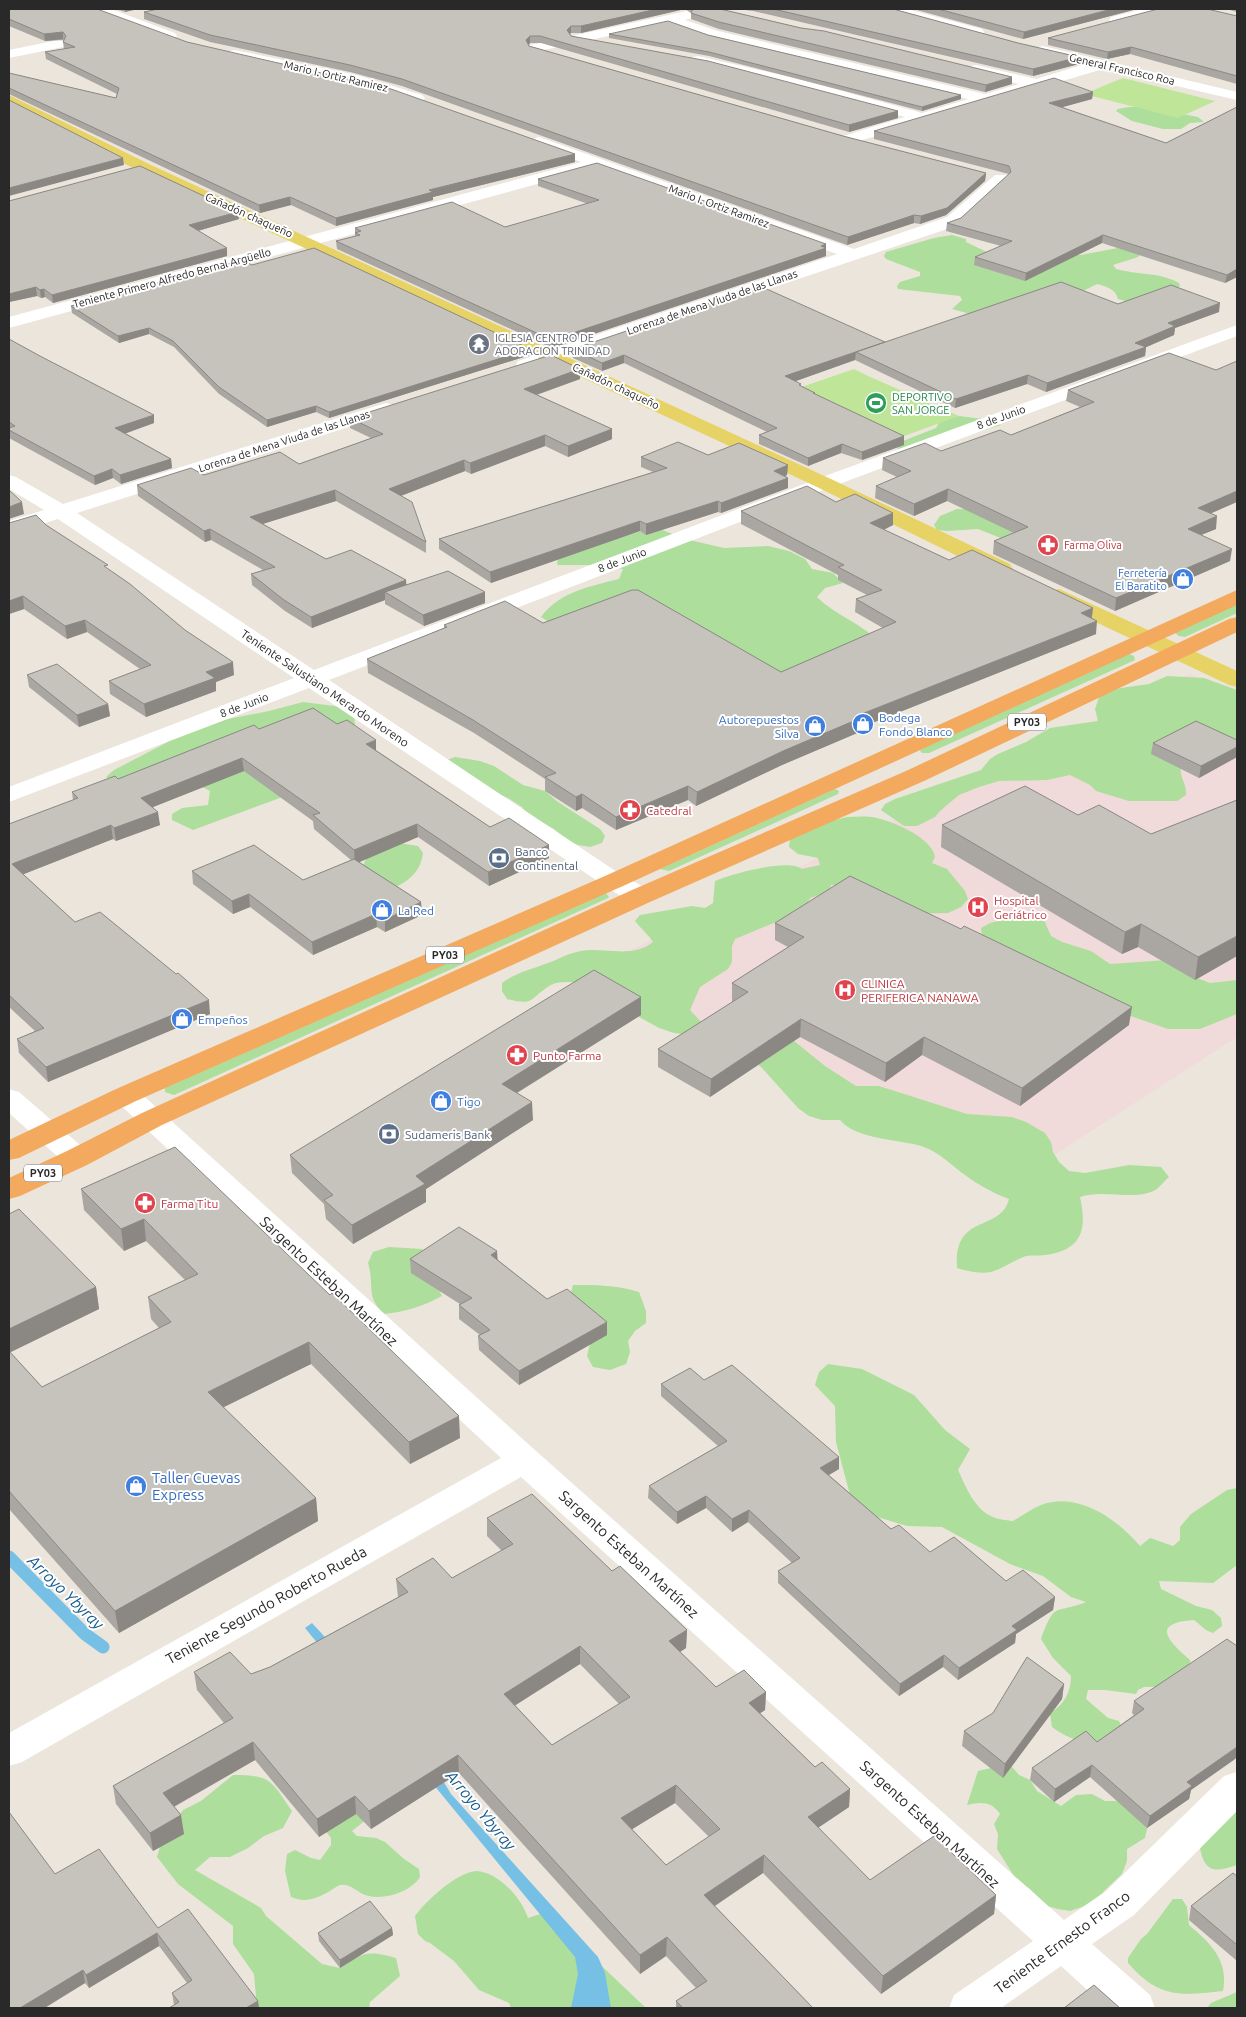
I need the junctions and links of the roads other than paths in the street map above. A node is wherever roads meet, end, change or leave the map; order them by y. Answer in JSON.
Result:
{"nodes":[{"id":1,"x":99,"y":9,"type":"edge"},
{"id":2,"x":682,"y":9,"type":"edge"},
{"id":3,"x":892,"y":9,"type":"edge"},
{"id":4,"x":1158,"y":9,"type":"edge"},
{"id":5,"x":719,"y":10,"type":"edge"},
{"id":6,"x":151,"y":11,"type":"edge"},
{"id":7,"x":698,"y":13,"type":"junction"},
{"id":8,"x":911,"y":13,"type":"junction"},
{"id":9,"x":126,"y":18,"type":"junction"},
{"id":10,"x":667,"y":18,"type":"junction"},
{"id":11,"x":885,"y":24,"type":"edge"},
{"id":12,"x":1100,"y":24,"type":"edge"},
{"id":13,"x":995,"y":37,"type":"edge"},
{"id":14,"x":1052,"y":37,"type":"edge"},
{"id":15,"x":576,"y":38,"type":"junction"},
{"id":16,"x":187,"y":42,"type":"edge"},
{"id":17,"x":58,"y":44,"type":"edge"},
{"id":18,"x":618,"y":46,"type":"edge"},
{"id":19,"x":216,"y":50,"type":"edge"},
{"id":20,"x":9,"y":54,"type":"edge"},
{"id":21,"x":564,"y":56,"type":"edge"},
{"id":22,"x":680,"y":57,"type":"edge"},
{"id":23,"x":1103,"y":64,"type":"junction"},
{"id":24,"x":966,"y":66,"type":"edge"},
{"id":25,"x":1034,"y":83,"type":"junction"},
{"id":26,"x":1237,"y":96,"type":"edge"},
{"id":27,"x":982,"y":98,"type":"junction"},
{"id":28,"x":9,"y":99,"type":"edge"},
{"id":29,"x":433,"y":104,"type":"edge"},
{"id":30,"x":921,"y":117,"type":"junction"},
{"id":31,"x":830,"y":133,"type":"edge"},
{"id":32,"x":524,"y":137,"type":"edge"},
{"id":33,"x":849,"y":139,"type":"junction"},
{"id":34,"x":877,"y":146,"type":"edge"},
{"id":35,"x":596,"y":163,"type":"junction"},
{"id":36,"x":143,"y":167,"type":"junction"},
{"id":37,"x":124,"y":172,"type":"edge"},
{"id":38,"x":982,"y":173,"type":"edge"},
{"id":39,"x":307,"y":241,"type":"junction"},
{"id":40,"x":853,"y":254,"type":"junction"},
{"id":41,"x":9,"y":323,"type":"edge"},
{"id":42,"x":1237,"y":330,"type":"edge"},
{"id":43,"x":552,"y":356,"type":"junction"},
{"id":44,"x":505,"y":371,"type":"edge"},
{"id":45,"x":401,"y":404,"type":"edge"},
{"id":46,"x":9,"y":480,"type":"edge"},
{"id":47,"x":824,"y":483,"type":"junction"},
{"id":48,"x":61,"y":512,"type":"junction"},
{"id":49,"x":9,"y":528,"type":"edge"},
{"id":50,"x":1237,"y":597,"type":"edge"},
{"id":51,"x":1237,"y":624,"type":"edge"},
{"id":52,"x":1145,"y":637,"type":"junction"},
{"id":53,"x":1172,"y":650,"type":"junction"},
{"id":54,"x":312,"y":679,"type":"junction"},
{"id":55,"x":1237,"y":680,"type":"edge"},
{"id":56,"x":882,"y":759,"type":"junction"},
{"id":57,"x":848,"y":775,"type":"junction"},
{"id":58,"x":915,"y":776,"type":"junction"},
{"id":59,"x":879,"y":792,"type":"junction"},
{"id":60,"x":9,"y":795,"type":"edge"},
{"id":61,"x":614,"y":881,"type":"junction"},
{"id":62,"x":641,"y":896,"type":"junction"},
{"id":63,"x":126,"y":1095,"type":"junction"},
{"id":64,"x":9,"y":1098,"type":"edge"},
{"id":65,"x":152,"y":1118,"type":"junction"},
{"id":66,"x":48,"y":1134,"type":"junction"},
{"id":67,"x":9,"y":1151,"type":"edge"},
{"id":68,"x":77,"y":1158,"type":"junction"},
{"id":69,"x":9,"y":1189,"type":"edge"},
{"id":70,"x":524,"y":1460,"type":"junction"},
{"id":71,"x":9,"y":1751,"type":"edge"},
{"id":72,"x":1237,"y":1787,"type":"edge"},
{"id":73,"x":1062,"y":1943,"type":"junction"},
{"id":74,"x":969,"y":2008,"type":"edge"},
{"id":75,"x":1135,"y":2008,"type":"edge"}],
"edges":[{"from":1,"to":9,"type":"street"},
{"from":2,"to":7,"type":"street"},
{"from":3,"to":8,"type":"street"},
{"from":4,"to":12,"type":"street"},
{"from":5,"to":7,"type":"street"},
{"from":6,"to":9,"type":"street"},
{"from":7,"to":10,"type":"street"},
{"from":8,"to":11,"type":"street"},
{"from":8,"to":13,"type":"street"},
{"from":9,"to":16,"type":"street"},
{"from":10,"to":15,"type":"street"},
{"from":10,"to":27,"type":"street"},
{"from":14,"to":23,"type":"street","name":"General Francisco Roa"},
{"from":15,"to":18,"type":"street"},
{"from":15,"to":21,"type":"street"},
{"from":17,"to":20,"type":"street"},
{"from":19,"to":29,"type":"street","name":"Mario I. Ortiz Ramirez"},
{"from":22,"to":30,"type":"street"},
{"from":23,"to":25,"type":"street"},
{"from":23,"to":26,"type":"street","name":"General Francisco Roa"},
{"from":24,"to":25,"type":"street"},
{"from":25,"to":27,"type":"street"},
{"from":27,"to":30,"type":"street"},
{"from":28,"to":36,"type":"main road","name":"Cañadón chaqueño"},
{"from":30,"to":33,"type":"street"},
{"from":31,"to":33,"type":"street"},
{"from":32,"to":35,"type":"street","name":"Mario I. Ortiz Ramirez"},
{"from":33,"to":34,"type":"street"},
{"from":35,"to":39,"type":"street","name":"Teniente Primero Alfredo Bernal Argüello"},
{"from":35,"to":40,"type":"street","name":"Mario I. Ortiz Ramirez"},
{"from":36,"to":37,"type":"street"},
{"from":36,"to":39,"type":"main road","name":"Cañadón chaqueño"},
{"from":38,"to":40,"type":"street","name":"Lorenza de Mena Viuda de las Llanas"},
{"from":39,"to":41,"type":"street","name":"Teniente Primero Alfredo Bernal Argüello"},
{"from":39,"to":43,"type":"main road","name":"Cañadón chaqueño"},
{"from":40,"to":43,"type":"street","name":"Lorenza de Mena Viuda de las Llanas"},
{"from":42,"to":47,"type":"street","name":"8 de Junio"},
{"from":43,"to":44,"type":"street","name":"Lorenza de Mena Viuda de las Llanas"},
{"from":43,"to":47,"type":"main road","name":"Cañadón chaqueño"},
{"from":45,"to":48,"type":"street","name":"Lorenza de Mena Viuda de las Llanas"},
{"from":46,"to":48,"type":"street","name":"Teniente Salustiano Merardo Moreno"},
{"from":47,"to":52,"type":"main road","name":"Cañadón chaqueño"},
{"from":47,"to":54,"type":"street","name":"8 de Junio"},
{"from":48,"to":49,"type":"street","name":"Lorenza de Mena Viuda de las Llanas"},
{"from":48,"to":54,"type":"street","name":"Teniente Salustiano Merardo Moreno"},
{"from":50,"to":52,"type":"highway","number":"PY03"},
{"from":51,"to":53,"type":"highway","number":"PY03"},
{"from":52,"to":53,"type":"main road","name":"Cañadón chaqueño"},
{"from":52,"to":56,"type":"highway","number":"PY03"},
{"from":53,"to":55,"type":"main road","name":"Cañadón chaqueño"},
{"from":53,"to":58,"type":"highway","number":"PY03"},
{"from":54,"to":60,"type":"street","name":"8 de Junio"},
{"from":54,"to":61,"type":"street","name":"Teniente Salustiano Merardo Moreno"},
{"from":56,"to":57,"type":"highway","number":"PY03"},
{"from":56,"to":58,"type":"highway"},
{"from":57,"to":59,"type":"highway"},
{"from":57,"to":61,"type":"highway","number":"PY03"},
{"from":58,"to":59,"type":"highway","number":"PY03"},
{"from":59,"to":62,"type":"highway","number":"PY03"},
{"from":61,"to":62,"type":"street","name":"Teniente Salustiano Merardo Moreno"},
{"from":61,"to":63,"type":"highway","number":"PY03"},
{"from":62,"to":65,"type":"highway","number":"PY03"},
{"from":63,"to":65,"type":"street","name":"Sargento Esteban Martínez"},
{"from":63,"to":66,"type":"highway","number":"PY03"},
{"from":64,"to":66,"type":"street"},
{"from":65,"to":68,"type":"highway","number":"PY03"},
{"from":65,"to":70,"type":"street","name":"Sargento Esteban Martínez"},
{"from":66,"to":67,"type":"highway","number":"PY03"},
{"from":66,"to":68,"type":"street"},
{"from":68,"to":69,"type":"highway","number":"PY03"},
{"from":70,"to":71,"type":"street","name":"Teniente Segundo Roberto Rueda"},
{"from":70,"to":73,"type":"street","name":"Sargento Esteban Martínez"},
{"from":72,"to":73,"type":"street","name":"Teniente Ernesto Franco"},
{"from":73,"to":74,"type":"street","name":"Teniente Ernesto Franco"},
{"from":73,"to":75,"type":"street","name":"Sargento Esteban Martínez"}]}
